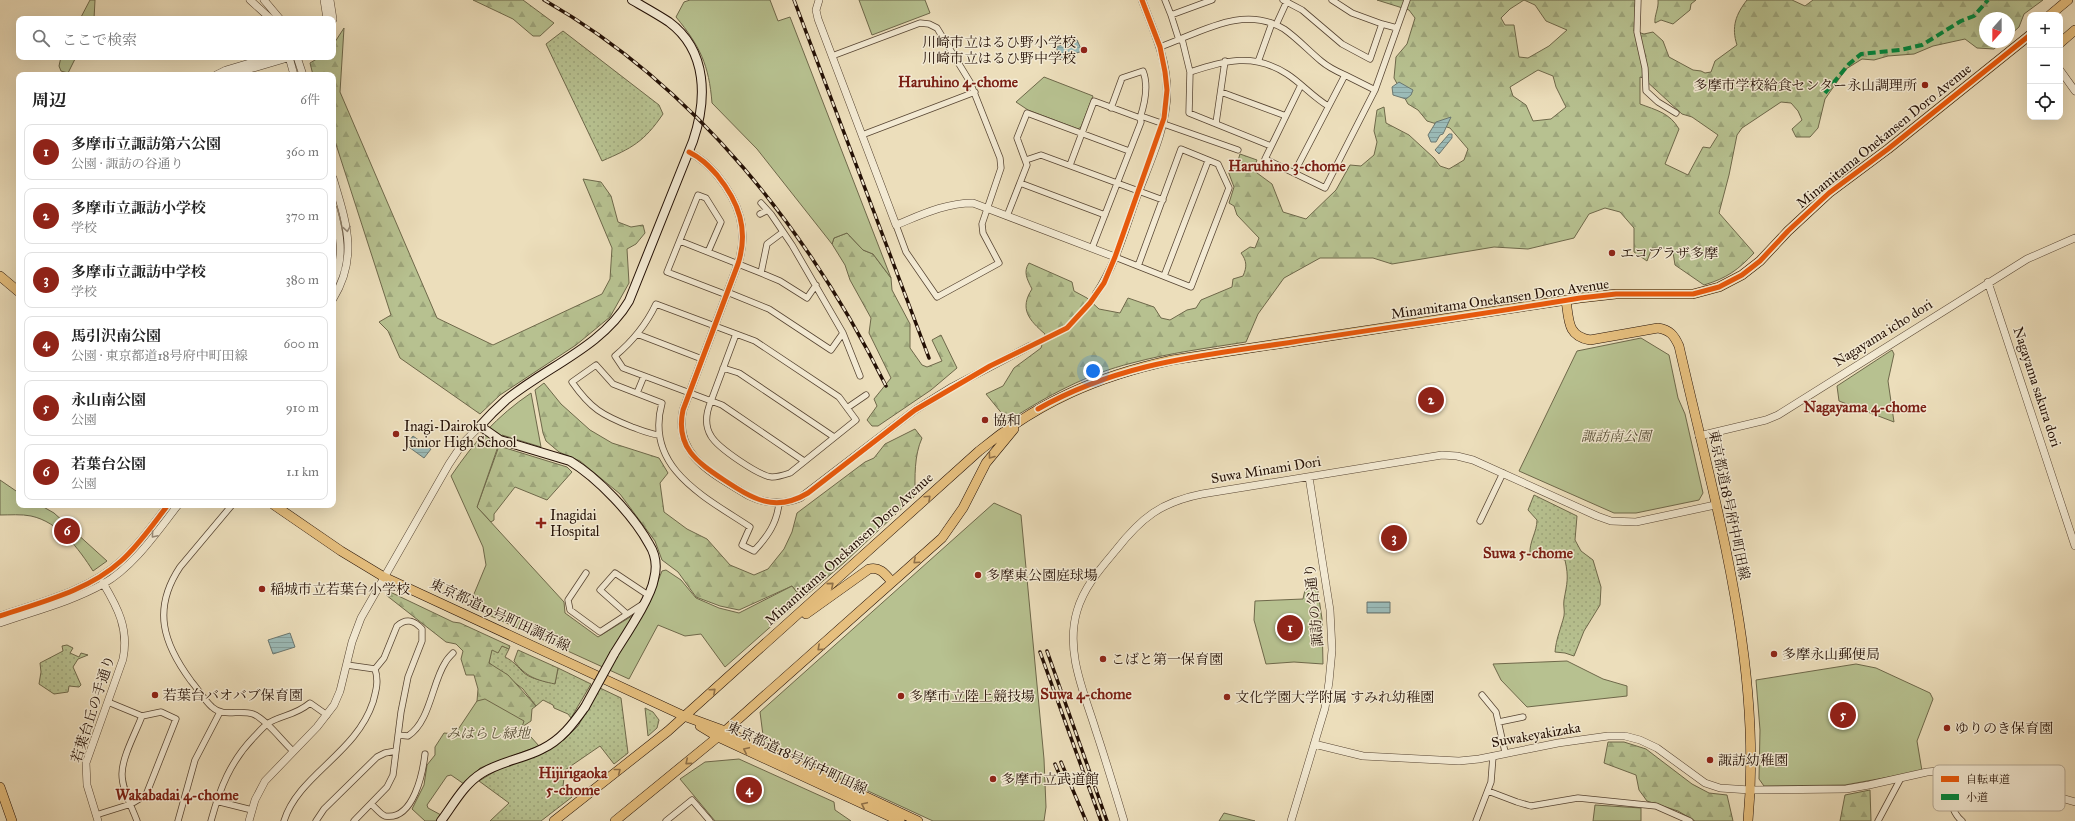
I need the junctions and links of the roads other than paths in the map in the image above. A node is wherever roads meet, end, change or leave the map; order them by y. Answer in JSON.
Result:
{"nodes":[{"id":1,"x":250,"y":0,"type":"edge"},
{"id":2,"x":264,"y":0,"type":"edge"},
{"id":3,"x":324,"y":0,"type":"edge"},
{"id":4,"x":330,"y":0,"type":"edge"},
{"id":5,"x":632,"y":0,"type":"edge"},
{"id":6,"x":819,"y":0,"type":"edge"},
{"id":7,"x":1142,"y":0,"type":"edge"},
{"id":8,"x":1165,"y":0,"type":"edge"},
{"id":9,"x":1212,"y":0,"type":"edge"},
{"id":10,"x":1332,"y":0,"type":"edge"},
{"id":11,"x":1407,"y":0,"type":"edge"},
{"id":12,"x":1638,"y":0,"type":"edge"},
{"id":13,"x":2068,"y":0,"type":"edge"},
{"id":14,"x":1285,"y":1,"type":"edge"},
{"id":15,"x":2075,"y":1,"type":"edge"},
{"id":16,"x":2054,"y":12,"type":"edge"},
{"id":17,"x":2062,"y":12,"type":"edge"},
{"id":18,"x":1171,"y":15,"type":"junction"},
{"id":19,"x":268,"y":16,"type":"edge"},
{"id":20,"x":277,"y":16,"type":"edge"},
{"id":21,"x":327,"y":16,"type":"edge"},
{"id":22,"x":333,"y":16,"type":"edge"},
{"id":23,"x":1274,"y":24,"type":"junction"},
{"id":24,"x":1382,"y":24,"type":"junction"},
{"id":25,"x":1397,"y":28,"type":"junction"},
{"id":26,"x":2075,"y":30,"type":"edge"},
{"id":27,"x":2027,"y":37,"type":"edge"},
{"id":28,"x":1181,"y":39,"type":"junction"},
{"id":29,"x":2063,"y":40,"type":"edge"},
{"id":30,"x":1160,"y":47,"type":"junction"},
{"id":31,"x":832,"y":56,"type":"junction"},
{"id":32,"x":260,"y":60,"type":"edge"},
{"id":33,"x":280,"y":60,"type":"edge"},
{"id":34,"x":291,"y":60,"type":"edge"},
{"id":35,"x":298,"y":60,"type":"edge"},
{"id":36,"x":1225,"y":61,"type":"junction"},
{"id":37,"x":1258,"y":62,"type":"junction"},
{"id":38,"x":222,"y":72,"type":"edge"},
{"id":39,"x":239,"y":72,"type":"edge"},
{"id":40,"x":293,"y":72,"type":"edge"},
{"id":41,"x":302,"y":72,"type":"edge"},
{"id":42,"x":1190,"y":72,"type":"junction"},
{"id":43,"x":2063,"y":74,"type":"edge"},
{"id":44,"x":1344,"y":75,"type":"junction"},
{"id":45,"x":1301,"y":85,"type":"junction"},
{"id":46,"x":1375,"y":90,"type":"junction"},
{"id":47,"x":2075,"y":91,"type":"edge"},
{"id":48,"x":975,"y":92,"type":"junction"},
{"id":49,"x":1221,"y":92,"type":"junction"},
{"id":50,"x":1328,"y":106,"type":"junction"},
{"id":51,"x":1111,"y":108,"type":"junction"},
{"id":52,"x":1676,"y":113,"type":"dead end"},
{"id":53,"x":1286,"y":116,"type":"junction"},
{"id":54,"x":1140,"y":117,"type":"junction"},
{"id":55,"x":1163,"y":122,"type":"junction"},
{"id":56,"x":1216,"y":123,"type":"junction"},
{"id":57,"x":1082,"y":133,"type":"junction"},
{"id":58,"x":862,"y":135,"type":"junction"},
{"id":59,"x":1271,"y":146,"type":"junction"},
{"id":60,"x":1238,"y":150,"type":"dead end"},
{"id":61,"x":1129,"y":151,"type":"junction"},
{"id":62,"x":689,"y":152,"type":"junction"},
{"id":63,"x":1026,"y":160,"type":"junction"},
{"id":64,"x":1208,"y":161,"type":"junction"},
{"id":65,"x":1070,"y":165,"type":"junction"},
{"id":66,"x":1294,"y":173,"type":"junction"},
{"id":67,"x":1020,"y":183,"type":"junction"},
{"id":68,"x":1117,"y":183,"type":"junction"},
{"id":69,"x":336,"y":189,"type":"edge"},
{"id":70,"x":1139,"y":192,"type":"junction"},
{"id":71,"x":1162,"y":200,"type":"junction"},
{"id":72,"x":761,"y":203,"type":"dead end"},
{"id":73,"x":987,"y":208,"type":"junction"},
{"id":74,"x":1007,"y":216,"type":"junction"},
{"id":75,"x":1105,"y":216,"type":"junction"},
{"id":76,"x":336,"y":220,"type":"edge"},
{"id":77,"x":896,"y":225,"type":"junction"},
{"id":78,"x":783,"y":232,"type":"junction"},
{"id":79,"x":2075,"y":238,"type":"edge"},
{"id":80,"x":680,"y":241,"type":"junction"},
{"id":81,"x":1092,"y":248,"type":"junction"},
{"id":82,"x":708,"y":252,"type":"junction"},
{"id":83,"x":1115,"y":257,"type":"junction"},
{"id":84,"x":738,"y":264,"type":"junction"},
{"id":85,"x":1138,"y":266,"type":"junction"},
{"id":86,"x":761,"y":273,"type":"junction"},
{"id":87,"x":336,"y":274,"type":"edge"},
{"id":88,"x":0,"y":276,"type":"edge"},
{"id":89,"x":1164,"y":276,"type":"junction"},
{"id":90,"x":1988,"y":282,"type":"junction"},
{"id":91,"x":0,"y":284,"type":"edge"},
{"id":92,"x":816,"y":285,"type":"junction"},
{"id":93,"x":16,"y":289,"type":"edge"},
{"id":94,"x":336,"y":293,"type":"edge"},
{"id":95,"x":727,"y":293,"type":"junction"},
{"id":96,"x":1096,"y":294,"type":"tunnel mouth"},
{"id":97,"x":16,"y":297,"type":"edge"},
{"id":98,"x":1566,"y":300,"type":"junction"},
{"id":99,"x":715,"y":326,"type":"junction"},
{"id":100,"x":843,"y":333,"type":"junction"},
{"id":101,"x":637,"y":334,"type":"junction"},
{"id":102,"x":736,"y":334,"type":"junction"},
{"id":103,"x":1030,"y":346,"type":"tunnel mouth"},
{"id":104,"x":702,"y":359,"type":"junction"},
{"id":105,"x":723,"y":368,"type":"junction"},
{"id":106,"x":644,"y":376,"type":"junction"},
{"id":107,"x":860,"y":376,"type":"dead end"},
{"id":108,"x":637,"y":393,"type":"junction"},
{"id":109,"x":690,"y":393,"type":"junction"},
{"id":110,"x":866,"y":395,"type":"dead end"},
{"id":111,"x":711,"y":401,"type":"junction"},
{"id":112,"x":847,"y":408,"type":"junction"},
{"id":113,"x":1038,"y":409,"type":"junction"},
{"id":114,"x":480,"y":426,"type":"junction"},
{"id":115,"x":659,"y":435,"type":"junction"},
{"id":116,"x":1699,"y":436,"type":"junction"},
{"id":117,"x":834,"y":437,"type":"junction"},
{"id":118,"x":804,"y":461,"type":"junction"},
{"id":119,"x":1503,"y":473,"type":"junction"},
{"id":120,"x":1309,"y":477,"type":"junction"},
{"id":121,"x":779,"y":503,"type":"junction"},
{"id":122,"x":1715,"y":505,"type":"junction"},
{"id":123,"x":166,"y":508,"type":"edge"},
{"id":124,"x":176,"y":508,"type":"edge"},
{"id":125,"x":230,"y":508,"type":"edge"},
{"id":126,"x":278,"y":508,"type":"edge"},
{"id":127,"x":1480,"y":521,"type":"dead end"},
{"id":128,"x":2075,"y":546,"type":"edge"},
{"id":129,"x":586,"y":573,"type":"dead end"},
{"id":130,"x":384,"y":577,"type":"junction"},
{"id":131,"x":892,"y":582,"type":"junction"},
{"id":132,"x":103,"y":584,"type":"junction"},
{"id":133,"x":648,"y":595,"type":"junction"},
{"id":134,"x":643,"y":604,"type":"junction"},
{"id":135,"x":627,"y":614,"type":"junction"},
{"id":136,"x":0,"y":616,"type":"edge"},
{"id":137,"x":0,"y":623,"type":"edge"},
{"id":138,"x":780,"y":631,"type":"junction"},
{"id":139,"x":453,"y":653,"type":"dead end"},
{"id":140,"x":347,"y":665,"type":"junction"},
{"id":141,"x":375,"y":669,"type":"junction"},
{"id":142,"x":1482,"y":695,"type":"dead end"},
{"id":143,"x":108,"y":702,"type":"junction"},
{"id":144,"x":220,"y":712,"type":"junction"},
{"id":145,"x":327,"y":715,"type":"junction"},
{"id":146,"x":142,"y":716,"type":"junction"},
{"id":147,"x":684,"y":716,"type":"junction"},
{"id":148,"x":1523,"y":717,"type":"dead end"},
{"id":149,"x":1499,"y":722,"type":"junction"},
{"id":150,"x":266,"y":724,"type":"junction"},
{"id":151,"x":721,"y":734,"type":"junction"},
{"id":152,"x":398,"y":736,"type":"junction"},
{"id":153,"x":1314,"y":744,"type":"junction"},
{"id":154,"x":293,"y":751,"type":"junction"},
{"id":155,"x":396,"y":751,"type":"junction"},
{"id":156,"x":1505,"y":752,"type":"junction"},
{"id":157,"x":425,"y":754,"type":"dead end"},
{"id":158,"x":1493,"y":756,"type":"junction"},
{"id":159,"x":1933,"y":772,"type":"edge"},
{"id":160,"x":1901,"y":778,"type":"junction"},
{"id":161,"x":0,"y":787,"type":"edge"},
{"id":162,"x":1488,"y":790,"type":"junction"},
{"id":163,"x":1750,"y":790,"type":"junction"},
{"id":164,"x":2065,"y":799,"type":"edge"},
{"id":165,"x":216,"y":801,"type":"junction"},
{"id":166,"x":2075,"y":802,"type":"edge"},
{"id":167,"x":131,"y":804,"type":"junction"},
{"id":168,"x":371,"y":804,"type":"junction"},
{"id":169,"x":252,"y":810,"type":"junction"},
{"id":170,"x":1954,"y":811,"type":"edge"},
{"id":171,"x":97,"y":818,"type":"edge"},
{"id":172,"x":12,"y":821,"type":"edge"},
{"id":173,"x":137,"y":821,"type":"edge"},
{"id":174,"x":178,"y":821,"type":"edge"},
{"id":175,"x":211,"y":821,"type":"edge"},
{"id":176,"x":249,"y":821,"type":"edge"},
{"id":177,"x":284,"y":821,"type":"edge"},
{"id":178,"x":316,"y":821,"type":"edge"},
{"id":179,"x":354,"y":821,"type":"edge"},
{"id":180,"x":441,"y":821,"type":"edge"},
{"id":181,"x":554,"y":821,"type":"edge"},
{"id":182,"x":614,"y":821,"type":"edge"},
{"id":183,"x":666,"y":821,"type":"edge"},
{"id":184,"x":710,"y":821,"type":"edge"},
{"id":185,"x":900,"y":821,"type":"edge"},
{"id":186,"x":918,"y":821,"type":"edge"},
{"id":187,"x":1124,"y":821,"type":"edge"},
{"id":188,"x":1291,"y":821,"type":"edge"},
{"id":189,"x":1476,"y":821,"type":"edge"},
{"id":190,"x":1690,"y":821,"type":"edge"},
{"id":191,"x":1748,"y":821,"type":"edge"},
{"id":192,"x":1878,"y":821,"type":"edge"},
{"id":193,"x":1962,"y":821,"type":"edge"}],
"edges":[{"from":1,"to":19,"type":"street"},
{"from":2,"to":20,"type":"street"},
{"from":3,"to":21,"type":"street"},
{"from":4,"to":22,"type":"street"},
{"from":5,"to":62,"type":"main road"},
{"from":6,"to":31,"type":"street"},
{"from":7,"to":30,"type":"street"},
{"from":8,"to":18,"type":"street"},
{"from":9,"to":18,"type":"street"},
{"from":10,"to":24,"type":"street"},
{"from":11,"to":25,"type":"street"},
{"from":12,"to":52,"type":"street"},
{"from":13,"to":16,"type":"main road"},
{"from":14,"to":23,"type":"street"},
{"from":14,"to":24,"type":"street"},
{"from":15,"to":17,"type":"main road"},
{"from":18,"to":28,"type":"street"},
{"from":23,"to":28,"type":"street"},
{"from":23,"to":37,"type":"street"},
{"from":23,"to":44,"type":"street"},
{"from":24,"to":25,"type":"street"},
{"from":25,"to":46,"type":"street"},
{"from":26,"to":29,"type":"main road"},
{"from":27,"to":98,"type":"main road","name":"Minamitama Onekansen Doro Avenue"},
{"from":28,"to":30,"type":"street"},
{"from":28,"to":42,"type":"street"},
{"from":30,"to":55,"type":"street"},
{"from":31,"to":48,"type":"street"},
{"from":31,"to":58,"type":"street"},
{"from":32,"to":38,"type":"street"},
{"from":33,"to":39,"type":"street"},
{"from":34,"to":40,"type":"street"},
{"from":35,"to":41,"type":"street"},
{"from":36,"to":37,"type":"street"},
{"from":36,"to":42,"type":"street"},
{"from":36,"to":49,"type":"street"},
{"from":37,"to":45,"type":"street"},
{"from":42,"to":56,"type":"street"},
{"from":43,"to":47,"type":"street"},
{"from":44,"to":46,"type":"street"},
{"from":44,"to":50,"type":"street"},
{"from":45,"to":50,"type":"street"},
{"from":45,"to":53,"type":"street"},
{"from":46,"to":66,"type":"street"},
{"from":48,"to":58,"type":"street"},
{"from":48,"to":73,"type":"street"},
{"from":49,"to":53,"type":"street"},
{"from":49,"to":56,"type":"street"},
{"from":50,"to":66,"type":"street"},
{"from":51,"to":54,"type":"street"},
{"from":51,"to":54,"type":"street"},
{"from":51,"to":57,"type":"street"},
{"from":53,"to":59,"type":"street"},
{"from":54,"to":55,"type":"street"},
{"from":54,"to":61,"type":"street"},
{"from":55,"to":60,"type":"street"},
{"from":55,"to":70,"type":"street"},
{"from":56,"to":59,"type":"street"},
{"from":57,"to":61,"type":"street"},
{"from":57,"to":63,"type":"street"},
{"from":57,"to":65,"type":"street"},
{"from":58,"to":77,"type":"street"},
{"from":59,"to":66,"type":"street"},
{"from":61,"to":68,"type":"street"},
{"from":62,"to":84,"type":"street"},
{"from":62,"to":114,"type":"main road"},
{"from":63,"to":65,"type":"street"},
{"from":63,"to":67,"type":"street"},
{"from":64,"to":71,"type":"street"},
{"from":64,"to":89,"type":"street"},
{"from":64,"to":89,"type":"street"},
{"from":65,"to":68,"type":"street"},
{"from":67,"to":74,"type":"street"},
{"from":67,"to":75,"type":"street"},
{"from":68,"to":70,"type":"street"},
{"from":68,"to":75,"type":"street"},
{"from":69,"to":94,"type":"street","one_way":true},
{"from":70,"to":71,"type":"street"},
{"from":70,"to":83,"type":"street"},
{"from":71,"to":85,"type":"street"},
{"from":72,"to":78,"type":"street"},
{"from":73,"to":74,"type":"street"},
{"from":73,"to":77,"type":"street"},
{"from":73,"to":77,"type":"street"},
{"from":74,"to":81,"type":"street"},
{"from":75,"to":81,"type":"street"},
{"from":76,"to":87,"type":"street"},
{"from":78,"to":86,"type":"street"},
{"from":78,"to":92,"type":"street"},
{"from":79,"to":90,"type":"street","name":"Nagayama icho dori"},
{"from":80,"to":82,"type":"street"},
{"from":80,"to":82,"type":"street"},
{"from":80,"to":95,"type":"street"},
{"from":81,"to":83,"type":"street"},
{"from":82,"to":84,"type":"street"},
{"from":83,"to":85,"type":"street"},
{"from":83,"to":96,"type":"street"},
{"from":84,"to":86,"type":"street"},
{"from":84,"to":95,"type":"street"},
{"from":85,"to":89,"type":"street"},
{"from":86,"to":92,"type":"street"},
{"from":88,"to":93,"type":"main road"},
{"from":90,"to":116,"type":"street","name":"Nagayama icho dori"},
{"from":90,"to":128,"type":"street","name":"Nagayama sakura dori"},
{"from":91,"to":97,"type":"main road"},
{"from":92,"to":100,"type":"street"},
{"from":95,"to":99,"type":"street"},
{"from":95,"to":100,"type":"street"},
{"from":98,"to":113,"type":"main road","name":"Minamitama Onekansen Doro Avenue"},
{"from":98,"to":116,"type":"main road","name":"東京都道18号府中町田線"},
{"from":99,"to":101,"type":"street"},
{"from":99,"to":102,"type":"street"},
{"from":99,"to":104,"type":"street"},
{"from":100,"to":107,"type":"street"},
{"from":101,"to":104,"type":"street"},
{"from":101,"to":106,"type":"street"},
{"from":102,"to":105,"type":"street"},
{"from":102,"to":112,"type":"street"},
{"from":103,"to":121,"type":"street"},
{"from":104,"to":109,"type":"street"},
{"from":105,"to":111,"type":"street"},
{"from":105,"to":117,"type":"street"},
{"from":106,"to":108,"type":"street"},
{"from":106,"to":109,"type":"street"},
{"from":108,"to":115,"type":"street"},
{"from":108,"to":115,"type":"street"},
{"from":109,"to":111,"type":"street"},
{"from":109,"to":121,"type":"street"},
{"from":110,"to":112,"type":"street"},
{"from":111,"to":118,"type":"street"},
{"from":111,"to":118,"type":"street"},
{"from":112,"to":117,"type":"street"},
{"from":113,"to":131,"type":"main road","name":"Minamitama Onekansen Doro Avenue","one_way":true},
{"from":138,"to":113,"type":"main road","name":"Minamitama Onekansen Doro Avenue","one_way":true},
{"from":114,"to":130,"type":"street"},
{"from":114,"to":133,"type":"main road"},
{"from":115,"to":121,"type":"street"},
{"from":116,"to":122,"type":"main road","name":"東京都道18号府中町田線"},
{"from":117,"to":118,"type":"street"},
{"from":119,"to":120,"type":"street","name":"Suwa Minami Dori"},
{"from":119,"to":122,"type":"street","name":"Suwa Minami Dori"},
{"from":119,"to":127,"type":"street"},
{"from":120,"to":153,"type":"street","name":"諏訪の谷通り"},
{"from":120,"to":187,"type":"street","name":"Suwa Minami Dori"},
{"from":122,"to":163,"type":"main road","name":"東京都道18号府中町田線"},
{"from":123,"to":136,"type":"street"},
{"from":124,"to":132,"type":"street","one_way":true},
{"from":125,"to":144,"type":"street"},
{"from":126,"to":130,"type":"main road","name":"東京都道19号町田調布線"},
{"from":129,"to":135,"type":"street"},
{"from":130,"to":140,"type":"street"},
{"from":130,"to":147,"type":"main road","name":"東京都道19号町田調布線"},
{"from":131,"to":138,"type":"main road"},
{"from":131,"to":151,"type":"main road","name":"Minamitama Onekansen Doro Avenue","one_way":true},
{"from":132,"to":137,"type":"street"},
{"from":132,"to":143,"type":"street","name":"若葉台丘の手通り"},
{"from":133,"to":134,"type":"main road"},
{"from":133,"to":135,"type":"street"},
{"from":134,"to":135,"type":"street"},
{"from":134,"to":180,"type":"main road","bridge":true},
{"from":147,"to":138,"type":"main road","name":"Minamitama Onekansen Doro Avenue","one_way":true},
{"from":139,"to":152,"type":"street"},
{"from":140,"to":141,"type":"street"},
{"from":140,"to":145,"type":"street"},
{"from":141,"to":152,"type":"street"},
{"from":141,"to":177,"type":"street"},
{"from":142,"to":149,"type":"street"},
{"from":143,"to":146,"type":"street"},
{"from":143,"to":171,"type":"street","name":"若葉台丘の手通り"},
{"from":144,"to":150,"type":"street"},
{"from":144,"to":174,"type":"street"},
{"from":145,"to":150,"type":"street"},
{"from":145,"to":154,"type":"street"},
{"from":146,"to":167,"type":"street"},
{"from":146,"to":167,"type":"street"},
{"from":147,"to":151,"type":"main road","name":"東京都道19号町田調布線"},
{"from":181,"to":147,"type":"main road","name":"Minamitama Onekansen Doro Avenue","one_way":true},
{"from":148,"to":149,"type":"street"},
{"from":149,"to":156,"type":"street"},
{"from":150,"to":154,"type":"street"},
{"from":150,"to":165,"type":"street"},
{"from":151,"to":182,"type":"main road","name":"Minamitama Onekansen Doro Avenue","one_way":true},
{"from":185,"to":151,"type":"main road","name":"東京都道18号府中町田線","one_way":true},
{"from":151,"to":186,"type":"main road","name":"東京都道18号府中町田線"},
{"from":152,"to":155,"type":"street"},
{"from":153,"to":158,"type":"street","name":"Suwakeyakizaka"},
{"from":153,"to":188,"type":"street","name":"諏訪の谷通り"},
{"from":154,"to":169,"type":"street"},
{"from":155,"to":168,"type":"street"},
{"from":155,"to":178,"type":"street"},
{"from":156,"to":158,"type":"street","name":"Suwakeyakizaka"},
{"from":156,"to":163,"type":"street","name":"Suwakeyakizaka"},
{"from":157,"to":168,"type":"street"},
{"from":158,"to":162,"type":"street"},
{"from":159,"to":160,"type":"street","name":"Suwakeyakizaka"},
{"from":160,"to":163,"type":"street","name":"Suwakeyakizaka"},
{"from":160,"to":192,"type":"street"},
{"from":161,"to":172,"type":"main road"},
{"from":162,"to":189,"type":"street"},
{"from":162,"to":190,"type":"street"},
{"from":163,"to":191,"type":"main road","name":"東京都道18号府中町田線"},
{"from":164,"to":166,"type":"street","name":"Suwakeyakizaka"},
{"from":165,"to":169,"type":"street"},
{"from":165,"to":175,"type":"street"},
{"from":167,"to":171,"type":"street"},
{"from":167,"to":173,"type":"street"},
{"from":168,"to":179,"type":"street"},
{"from":169,"to":176,"type":"street"},
{"from":170,"to":193,"type":"street"},
{"from":183,"to":184,"type":"street"}]}
